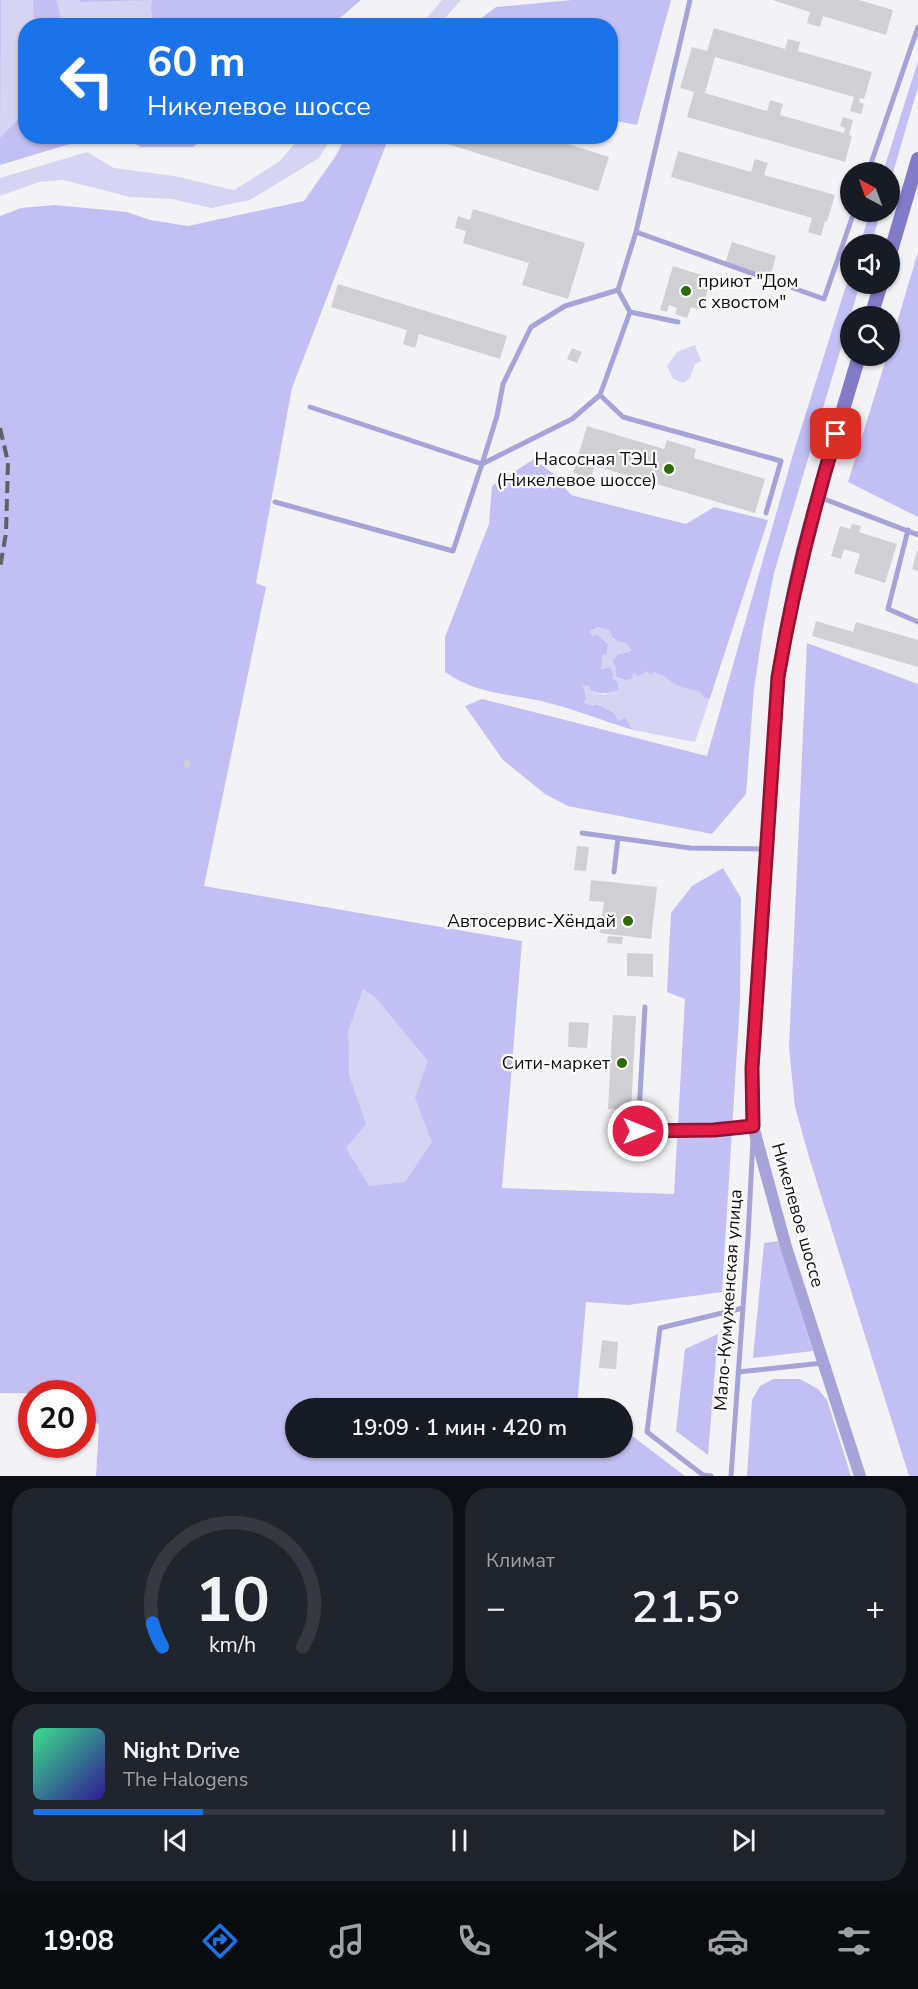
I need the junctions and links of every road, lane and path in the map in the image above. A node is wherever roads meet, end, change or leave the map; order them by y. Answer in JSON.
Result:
{"nodes":[{"id":1,"x":690,"y":0,"type":"edge"},
{"id":2,"x":918,"y":27,"type":"edge"},
{"id":3,"x":918,"y":159,"type":"edge"},
{"id":4,"x":871,"y":162,"type":"edge"},
{"id":5,"x":851,"y":222,"type":"edge"},
{"id":6,"x":636,"y":232,"type":"junction"},
{"id":7,"x":896,"y":234,"type":"edge"},
{"id":8,"x":618,"y":290,"type":"junction"},
{"id":9,"x":630,"y":312,"type":"junction"},
{"id":10,"x":678,"y":322,"type":"dead end"},
{"id":11,"x":856,"y":366,"type":"edge"},
{"id":12,"x":600,"y":395,"type":"junction"},
{"id":13,"x":310,"y":407,"type":"dead end"},
{"id":14,"x":482,"y":464,"type":"junction"},
{"id":15,"x":817,"y":497,"type":"junction"},
{"id":16,"x":275,"y":502,"type":"dead end"},
{"id":17,"x":766,"y":513,"type":"dead end"},
{"id":18,"x":908,"y":530,"type":"junction"},
{"id":19,"x":918,"y":535,"type":"edge"},
{"id":20,"x":918,"y":622,"type":"edge"},
{"id":21,"x":582,"y":833,"type":"dead end"},
{"id":22,"x":618,"y":838,"type":"junction"},
{"id":23,"x":767,"y":849,"type":"junction"},
{"id":24,"x":614,"y":872,"type":"dead end"},
{"id":25,"x":645,"y":1007,"type":"dead end"},
{"id":26,"x":753,"y":1126,"type":"junction"},
{"id":27,"x":743,"y":1308,"type":"junction"},
{"id":28,"x":823,"y":1363,"type":"junction"},
{"id":29,"x":738,"y":1372,"type":"junction"},
{"id":30,"x":711,"y":1476,"type":"edge"},
{"id":31,"x":731,"y":1476,"type":"edge"},
{"id":32,"x":860,"y":1476,"type":"edge"}],
"edges":[{"from":1,"to":6,"type":"lane"},
{"from":2,"to":4,"type":"lane"},
{"from":3,"to":7,"type":"main road"},
{"from":5,"to":6,"type":"lane"},
{"from":6,"to":8,"type":"lane"},
{"from":8,"to":9,"type":"lane"},
{"from":8,"to":14,"type":"lane"},
{"from":9,"to":10,"type":"lane"},
{"from":9,"to":12,"type":"lane"},
{"from":11,"to":15,"type":"main road","name":"Никелевое шоссе"},
{"from":12,"to":14,"type":"lane"},
{"from":12,"to":17,"type":"lane"},
{"from":13,"to":14,"type":"lane"},
{"from":14,"to":16,"type":"lane"},
{"from":15,"to":18,"type":"lane"},
{"from":15,"to":23,"type":"main road","name":"Никелевое шоссе"},
{"from":18,"to":19,"type":"lane"},
{"from":18,"to":20,"type":"lane"},
{"from":21,"to":22,"type":"lane"},
{"from":22,"to":23,"type":"lane"},
{"from":22,"to":24,"type":"lane"},
{"from":23,"to":26,"type":"main road","name":"Никелевое шоссе"},
{"from":25,"to":26,"type":"lane"},
{"from":26,"to":27,"type":"lane","name":"Мало-Кумуженская улица"},
{"from":26,"to":28,"type":"street","name":"Никелевое шоссе"},
{"from":27,"to":29,"type":"lane","name":"Мало-Кумуженская улица"},
{"from":27,"to":30,"type":"lane"},
{"from":28,"to":29,"type":"lane"},
{"from":28,"to":32,"type":"street","name":"Никелевое шоссе"},
{"from":29,"to":31,"type":"lane","name":"Мало-Кумуженская улица"}]}
